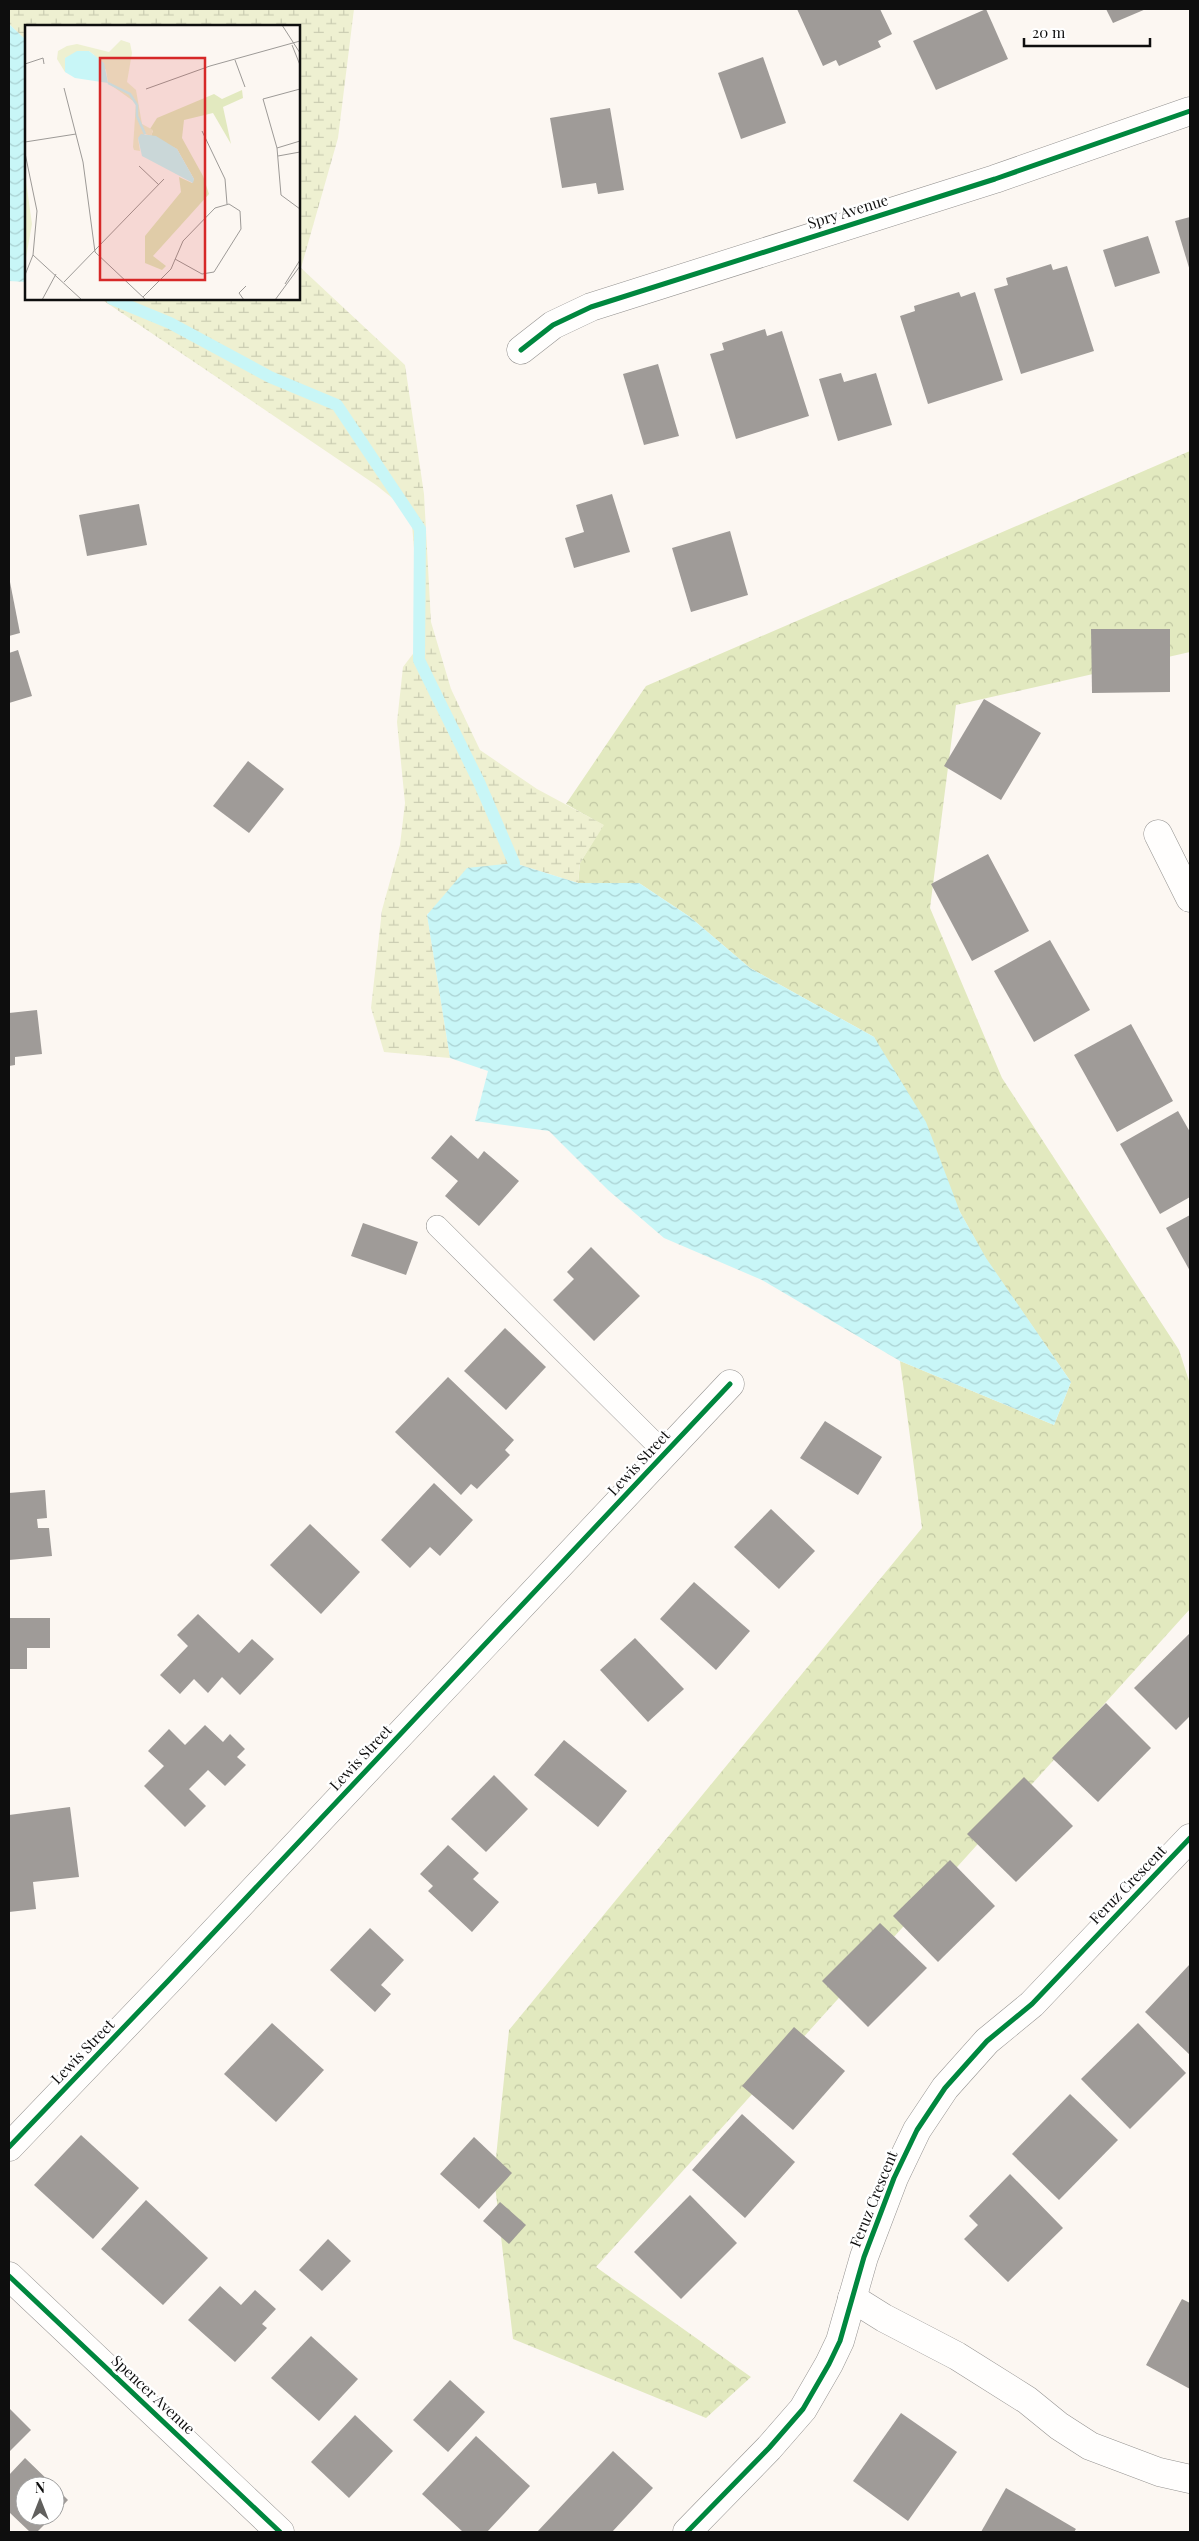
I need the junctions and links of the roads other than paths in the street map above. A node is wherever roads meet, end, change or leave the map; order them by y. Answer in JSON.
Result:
{"nodes":[{"id":1,"x":1190,"y":111,"type":"edge"},
{"id":2,"x":521,"y":350,"type":"dead end"},
{"id":3,"x":1158,"y":834,"type":"dead end"},
{"id":4,"x":1190,"y":898,"type":"edge"},
{"id":5,"x":437,"y":1226,"type":"dead end"},
{"id":6,"x":730,"y":1384,"type":"dead end"},
{"id":7,"x":666,"y":1454,"type":"junction"},
{"id":8,"x":1190,"y":1838,"type":"edge"},
{"id":9,"x":9,"y":2147,"type":"edge"},
{"id":10,"x":9,"y":2276,"type":"edge"},
{"id":11,"x":852,"y":2298,"type":"junction"},
{"id":12,"x":1190,"y":2478,"type":"edge"},
{"id":13,"x":280,"y":2532,"type":"edge"},
{"id":14,"x":687,"y":2532,"type":"edge"}],
"edges":[{"from":1,"to":2,"type":"street","name":"Spry Avenue"},
{"from":3,"to":4,"type":"street"},
{"from":5,"to":7,"type":"lane"},
{"from":6,"to":7,"type":"street","name":"Lewis Street"},
{"from":7,"to":9,"type":"street","name":"Lewis Street"},
{"from":8,"to":11,"type":"street","name":"Feruz Crescent"},
{"from":10,"to":13,"type":"street","name":"Spencer Avenue"},
{"from":11,"to":12,"type":"street"},
{"from":11,"to":14,"type":"street","name":"Feruz Crescent"}]}
